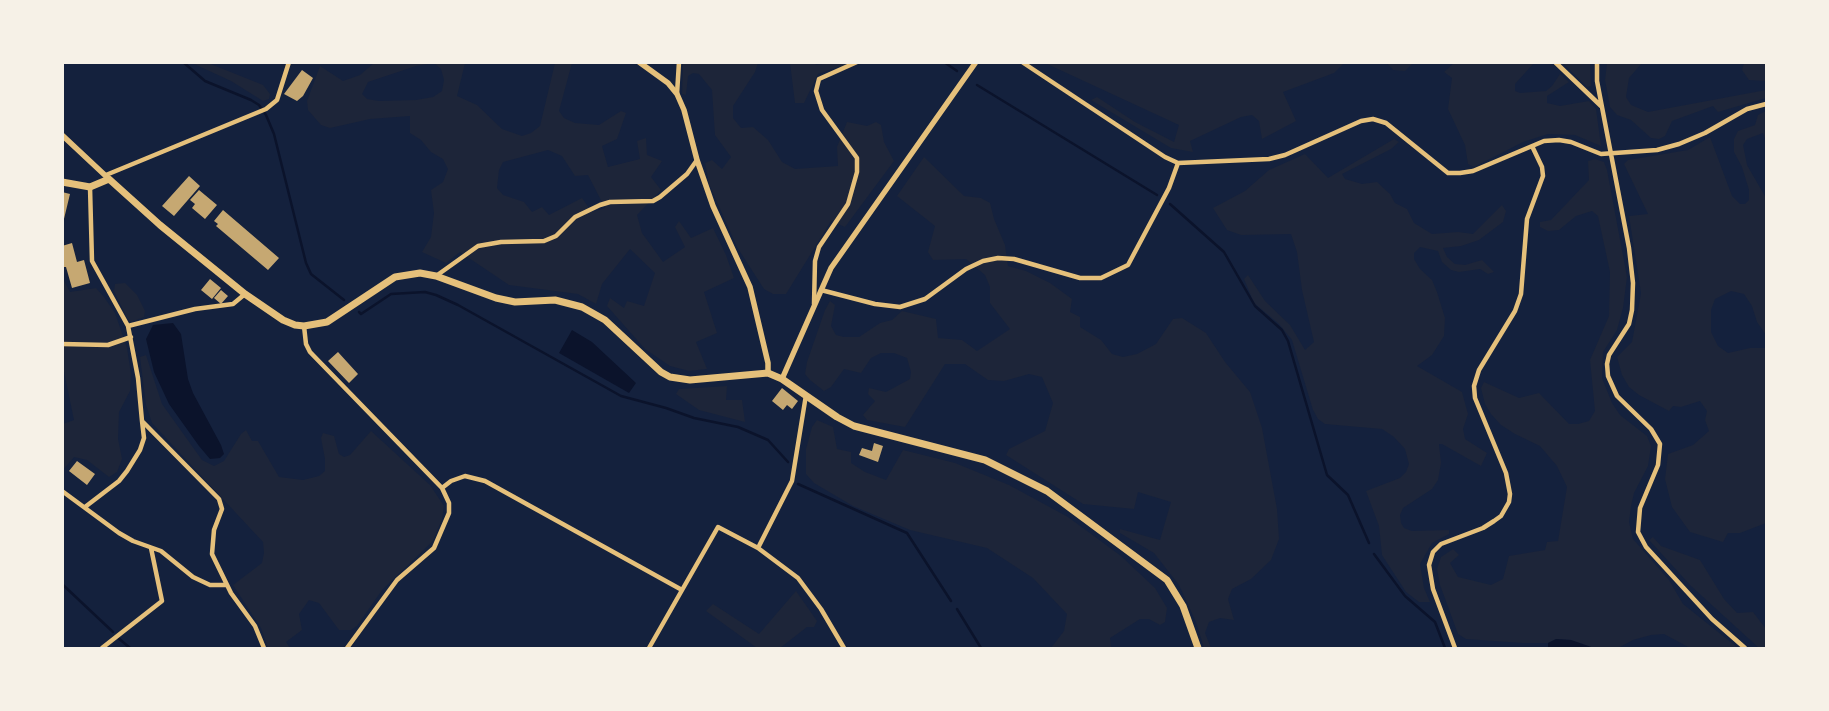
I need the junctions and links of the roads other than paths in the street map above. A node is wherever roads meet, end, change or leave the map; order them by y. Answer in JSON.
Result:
{"nodes":[{"id":1,"x":289,"y":62,"type":"edge"},
{"id":2,"x":639,"y":62,"type":"edge"},
{"id":3,"x":679,"y":62,"type":"edge"},
{"id":4,"x":857,"y":62,"type":"edge"},
{"id":5,"x":976,"y":62,"type":"edge"},
{"id":6,"x":1022,"y":62,"type":"edge"},
{"id":7,"x":1555,"y":62,"type":"edge"},
{"id":8,"x":1597,"y":62,"type":"edge"},
{"id":9,"x":677,"y":94,"type":"junction"},
{"id":10,"x":1766,"y":104,"type":"edge"},
{"id":11,"x":1602,"y":106,"type":"junction"},
{"id":12,"x":62,"y":135,"type":"edge"},
{"id":13,"x":1532,"y":146,"type":"junction"},
{"id":14,"x":1610,"y":154,"type":"junction"},
{"id":15,"x":697,"y":160,"type":"junction"},
{"id":16,"x":1178,"y":163,"type":"junction"},
{"id":17,"x":108,"y":177,"type":"junction"},
{"id":18,"x":62,"y":182,"type":"edge"},
{"id":19,"x":90,"y":187,"type":"junction"},
{"id":20,"x":436,"y":276,"type":"junction"},
{"id":21,"x":821,"y":290,"type":"junction"},
{"id":22,"x":245,"y":294,"type":"junction"},
{"id":23,"x":814,"y":304,"type":"junction"},
{"id":24,"x":128,"y":326,"type":"junction"},
{"id":25,"x":304,"y":326,"type":"junction"},
{"id":26,"x":131,"y":337,"type":"junction"},
{"id":27,"x":62,"y":344,"type":"edge"},
{"id":28,"x":768,"y":374,"type":"junction"},
{"id":29,"x":782,"y":379,"type":"junction"},
{"id":30,"x":806,"y":395,"type":"junction"},
{"id":31,"x":142,"y":421,"type":"junction"},
{"id":32,"x":442,"y":488,"type":"junction"},
{"id":33,"x":62,"y":491,"type":"edge"},
{"id":34,"x":85,"y":507,"type":"junction"},
{"id":35,"x":151,"y":548,"type":"junction"},
{"id":36,"x":758,"y":548,"type":"junction"},
{"id":37,"x":227,"y":585,"type":"junction"},
{"id":38,"x":682,"y":590,"type":"junction"},
{"id":39,"x":102,"y":648,"type":"edge"},
{"id":40,"x":264,"y":648,"type":"edge"},
{"id":41,"x":347,"y":648,"type":"edge"},
{"id":42,"x":649,"y":648,"type":"edge"},
{"id":43,"x":844,"y":648,"type":"edge"},
{"id":44,"x":1198,"y":648,"type":"edge"},
{"id":45,"x":1455,"y":648,"type":"edge"},
{"id":46,"x":1746,"y":648,"type":"edge"}],
"edges":[{"from":1,"to":17,"type":"street"},
{"from":2,"to":9,"type":"street"},
{"from":3,"to":9,"type":"street"},
{"from":4,"to":23,"type":"street"},
{"from":5,"to":21,"type":"street"},
{"from":6,"to":16,"type":"street"},
{"from":7,"to":11,"type":"street"},
{"from":8,"to":11,"type":"street"},
{"from":9,"to":15,"type":"street"},
{"from":10,"to":14,"type":"street"},
{"from":11,"to":14,"type":"street"},
{"from":12,"to":17,"type":"street"},
{"from":13,"to":14,"type":"street"},
{"from":13,"to":16,"type":"street"},
{"from":13,"to":45,"type":"street"},
{"from":14,"to":46,"type":"street"},
{"from":15,"to":20,"type":"street"},
{"from":15,"to":28,"type":"street"},
{"from":16,"to":21,"type":"street"},
{"from":17,"to":19,"type":"main road"},
{"from":17,"to":22,"type":"main road"},
{"from":18,"to":19,"type":"main road"},
{"from":19,"to":24,"type":"street"},
{"from":20,"to":25,"type":"main road"},
{"from":20,"to":28,"type":"main road"},
{"from":21,"to":23,"type":"street"},
{"from":22,"to":24,"type":"street"},
{"from":22,"to":25,"type":"main road"},
{"from":23,"to":29,"type":"street"},
{"from":24,"to":26,"type":"street"},
{"from":25,"to":32,"type":"street"},
{"from":26,"to":27,"type":"street"},
{"from":26,"to":31,"type":"street"},
{"from":28,"to":29,"type":"main road"},
{"from":29,"to":30,"type":"main road"},
{"from":30,"to":36,"type":"street"},
{"from":30,"to":44,"type":"main road"},
{"from":31,"to":34,"type":"street"},
{"from":31,"to":37,"type":"street"},
{"from":32,"to":38,"type":"street"},
{"from":32,"to":41,"type":"street"},
{"from":33,"to":34,"type":"street"},
{"from":34,"to":35,"type":"street"},
{"from":35,"to":37,"type":"street"},
{"from":35,"to":39,"type":"street"},
{"from":36,"to":38,"type":"street"},
{"from":36,"to":43,"type":"street"},
{"from":37,"to":40,"type":"street"},
{"from":38,"to":42,"type":"street"}]}
